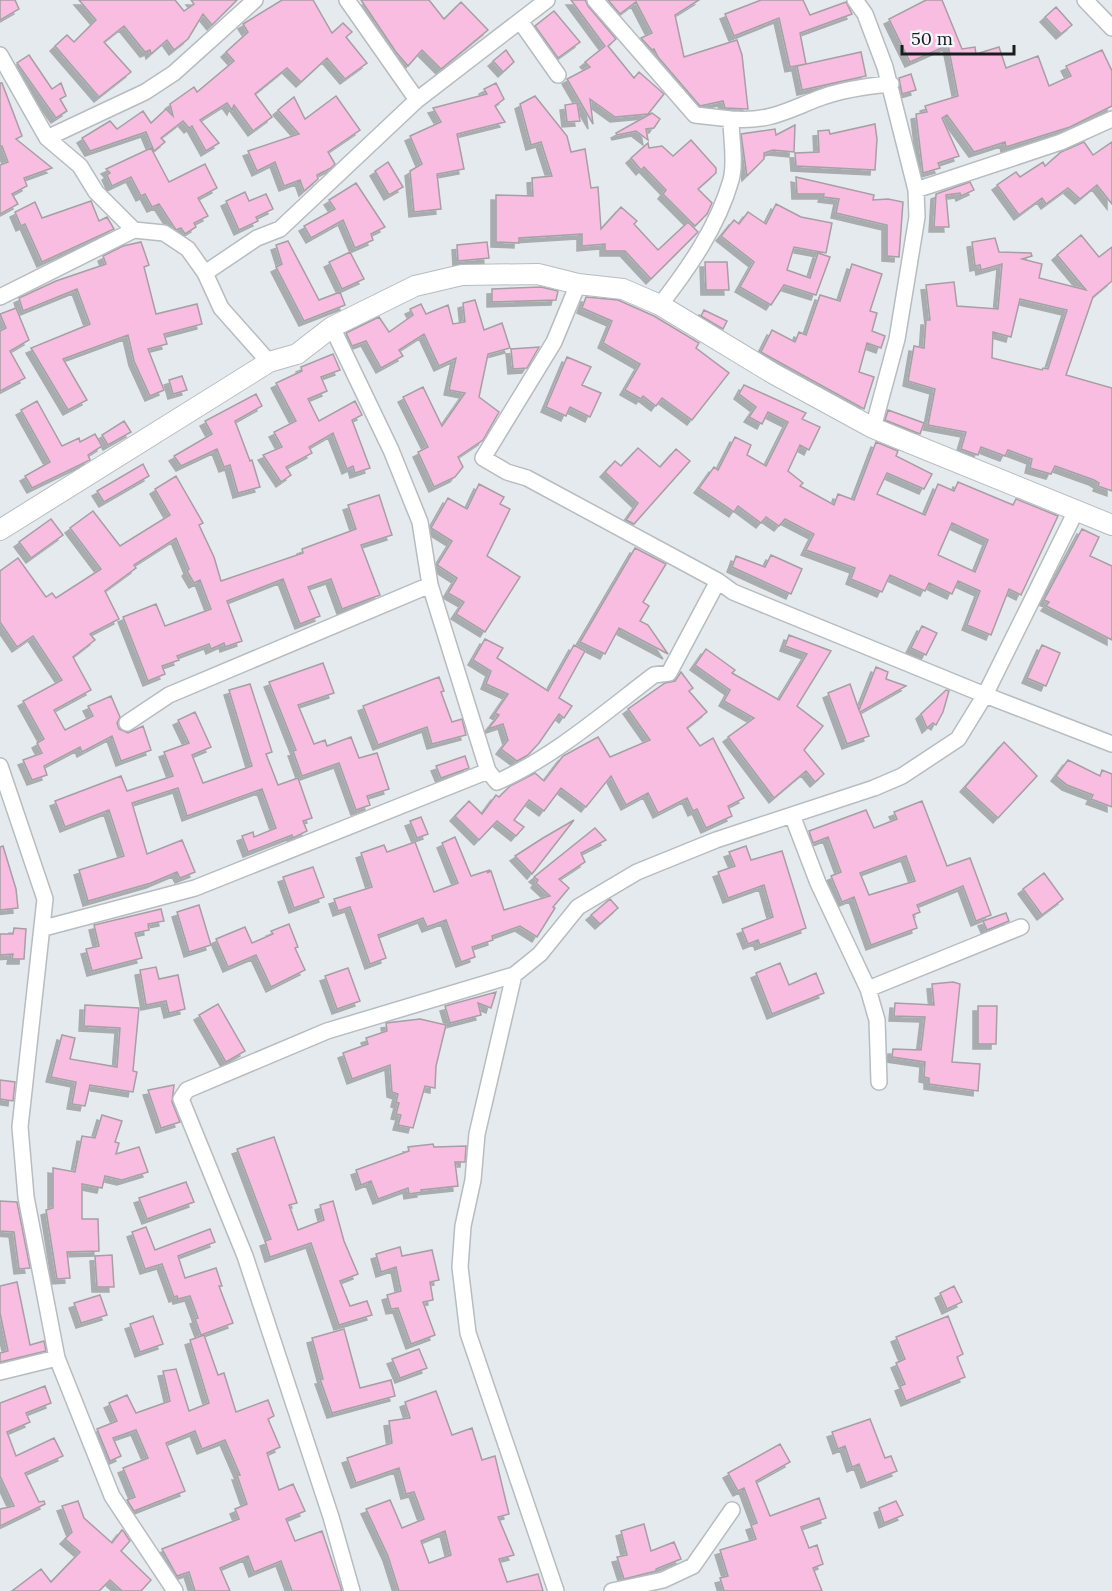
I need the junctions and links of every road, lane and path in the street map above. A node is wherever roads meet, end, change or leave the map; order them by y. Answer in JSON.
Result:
{"nodes":[{"id":1,"x":255,"y":0,"type":"edge"},
{"id":2,"x":347,"y":0,"type":"edge"},
{"id":3,"x":547,"y":0,"type":"edge"},
{"id":4,"x":595,"y":0,"type":"edge"},
{"id":5,"x":855,"y":0,"type":"edge"},
{"id":6,"x":1085,"y":0,"type":"edge"},
{"id":7,"x":520,"y":21,"type":"junction"},
{"id":8,"x":1112,"y":28,"type":"edge"},
{"id":9,"x":0,"y":55,"type":"edge"},
{"id":10,"x":558,"y":75,"type":"dead end"},
{"id":11,"x":891,"y":84,"type":"junction"},
{"id":12,"x":417,"y":100,"type":"junction"},
{"id":13,"x":731,"y":119,"type":"junction"},
{"id":14,"x":1112,"y":120,"type":"edge"},
{"id":15,"x":46,"y":138,"type":"junction"},
{"id":16,"x":916,"y":190,"type":"junction"},
{"id":17,"x":134,"y":230,"type":"junction"},
{"id":18,"x":205,"y":273,"type":"junction"},
{"id":19,"x":578,"y":284,"type":"junction"},
{"id":20,"x":0,"y":297,"type":"edge"},
{"id":21,"x":660,"y":304,"type":"junction"},
{"id":22,"x":332,"y":327,"type":"junction"},
{"id":23,"x":269,"y":362,"type":"junction"},
{"id":24,"x":873,"y":428,"type":"junction"},
{"id":25,"x":1076,"y":511,"type":"junction"},
{"id":26,"x":1112,"y":525,"type":"edge"},
{"id":27,"x":0,"y":530,"type":"edge"},
{"id":28,"x":718,"y":580,"type":"junction"},
{"id":29,"x":430,"y":585,"type":"junction"},
{"id":30,"x":985,"y":695,"type":"junction"},
{"id":31,"x":128,"y":723,"type":"dead end"},
{"id":32,"x":1112,"y":744,"type":"edge"},
{"id":33,"x":488,"y":771,"type":"junction"},
{"id":34,"x":1,"y":772,"type":"edge"},
{"id":35,"x":792,"y":814,"type":"junction"},
{"id":36,"x":1021,"y":927,"type":"dead end"},
{"id":37,"x":44,"y":928,"type":"junction"},
{"id":38,"x":514,"y":975,"type":"junction"},
{"id":39,"x":867,"y":989,"type":"junction"},
{"id":40,"x":879,"y":1082,"type":"dead end"},
{"id":41,"x":57,"y":1358,"type":"junction"},
{"id":42,"x":0,"y":1372,"type":"edge"},
{"id":43,"x":732,"y":1510,"type":"dead end"},
{"id":44,"x":175,"y":1591,"type":"edge"},
{"id":45,"x":352,"y":1591,"type":"edge"},
{"id":46,"x":556,"y":1591,"type":"edge"},
{"id":47,"x":612,"y":1591,"type":"edge"}],
"edges":[{"from":1,"to":15,"type":"street"},
{"from":2,"to":12,"type":"street"},
{"from":3,"to":7,"type":"street"},
{"from":4,"to":13,"type":"street"},
{"from":5,"to":11,"type":"street"},
{"from":6,"to":8,"type":"street"},
{"from":7,"to":10,"type":"street"},
{"from":7,"to":12,"type":"street"},
{"from":9,"to":15,"type":"street"},
{"from":11,"to":13,"type":"street"},
{"from":11,"to":16,"type":"street"},
{"from":12,"to":18,"type":"street"},
{"from":13,"to":21,"type":"street"},
{"from":14,"to":16,"type":"street"},
{"from":15,"to":17,"type":"street"},
{"from":16,"to":24,"type":"street"},
{"from":17,"to":18,"type":"street"},
{"from":17,"to":20,"type":"street"},
{"from":18,"to":23,"type":"street"},
{"from":19,"to":21,"type":"street"},
{"from":19,"to":22,"type":"street"},
{"from":19,"to":28,"type":"street"},
{"from":21,"to":24,"type":"street"},
{"from":22,"to":23,"type":"street"},
{"from":22,"to":29,"type":"street"},
{"from":23,"to":27,"type":"street"},
{"from":24,"to":25,"type":"street"},
{"from":25,"to":26,"type":"street"},
{"from":25,"to":30,"type":"street"},
{"from":28,"to":30,"type":"street"},
{"from":28,"to":33,"type":"street"},
{"from":29,"to":31,"type":"street"},
{"from":29,"to":33,"type":"street"},
{"from":30,"to":32,"type":"street"},
{"from":30,"to":35,"type":"street"},
{"from":33,"to":37,"type":"street"},
{"from":34,"to":37,"type":"street"},
{"from":35,"to":38,"type":"street"},
{"from":35,"to":39,"type":"street"},
{"from":36,"to":39,"type":"street"},
{"from":37,"to":41,"type":"street"},
{"from":38,"to":45,"type":"street"},
{"from":38,"to":46,"type":"street"},
{"from":39,"to":40,"type":"street"},
{"from":41,"to":42,"type":"street"},
{"from":41,"to":44,"type":"street"},
{"from":43,"to":47,"type":"street"}]}
